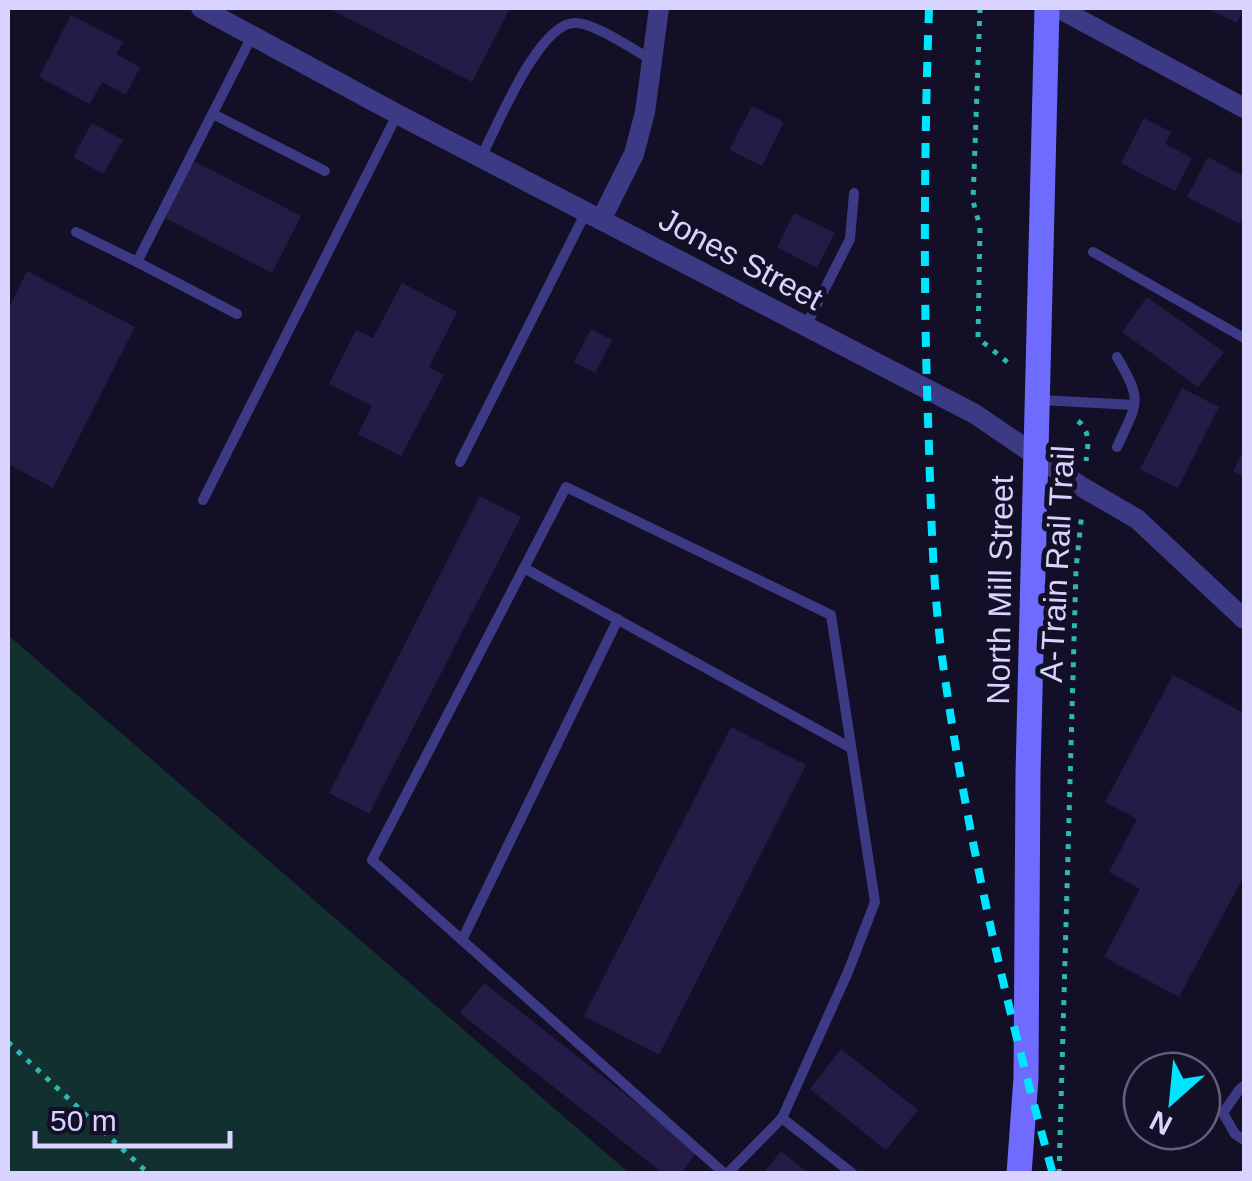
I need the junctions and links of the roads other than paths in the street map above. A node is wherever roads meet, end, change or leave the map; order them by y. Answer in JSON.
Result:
{"nodes":[{"id":1,"x":201,"y":8,"type":"edge"},
{"id":2,"x":660,"y":8,"type":"edge"},
{"id":3,"x":1047,"y":8,"type":"edge"},
{"id":4,"x":1058,"y":8,"type":"edge"},
{"id":5,"x":253,"y":36,"type":"junction"},
{"id":6,"x":653,"y":60,"type":"junction"},
{"id":7,"x":1244,"y":108,"type":"edge"},
{"id":8,"x":213,"y":114,"type":"junction"},
{"id":9,"x":398,"y":114,"type":"junction"},
{"id":10,"x":481,"y":158,"type":"junction"},
{"id":11,"x":324,"y":171,"type":"dead end"},
{"id":12,"x":854,"y":194,"type":"dead end"},
{"id":13,"x":594,"y":216,"type":"junction"},
{"id":14,"x":76,"y":232,"type":"dead end"},
{"id":15,"x":1094,"y":252,"type":"dead end"},
{"id":16,"x":137,"y":262,"type":"junction"},
{"id":17,"x":237,"y":314,"type":"dead end"},
{"id":18,"x":805,"y":326,"type":"junction"},
{"id":19,"x":1244,"y":338,"type":"edge"},
{"id":20,"x":1117,"y":357,"type":"dead end"},
{"id":21,"x":1043,"y":396,"type":"junction"},
{"id":22,"x":1134,"y":406,"type":"junction"},
{"id":23,"x":1117,"y":447,"type":"dead end"},
{"id":24,"x":1036,"y":456,"type":"junction"},
{"id":25,"x":460,"y":462,"type":"dead end"},
{"id":26,"x":203,"y":500,"type":"dead end"},
{"id":27,"x":524,"y":568,"type":"junction"},
{"id":28,"x":1236,"y":595,"type":"edge"},
{"id":29,"x":618,"y":619,"type":"junction"},
{"id":30,"x":1244,"y":619,"type":"edge"},
{"id":31,"x":851,"y":748,"type":"junction"},
{"id":32,"x":462,"y":940,"type":"junction"},
{"id":33,"x":1244,"y":1086,"type":"edge"},
{"id":34,"x":782,"y":1118,"type":"junction"},
{"id":35,"x":1244,"y":1140,"type":"edge"},
{"id":36,"x":726,"y":1174,"type":"edge"},
{"id":37,"x":853,"y":1174,"type":"edge"},
{"id":38,"x":1018,"y":1174,"type":"edge"}],
"edges":[{"from":1,"to":5,"type":"street","name":"Jones Street"},
{"from":2,"to":6,"type":"street"},
{"from":3,"to":21,"type":"main road","name":"North Mill Street"},
{"from":4,"to":7,"type":"street"},
{"from":5,"to":8,"type":"lane"},
{"from":5,"to":9,"type":"street","name":"Jones Street"},
{"from":6,"to":10,"type":"lane"},
{"from":6,"to":13,"type":"street"},
{"from":8,"to":11,"type":"lane"},
{"from":8,"to":16,"type":"lane"},
{"from":9,"to":10,"type":"street","name":"Jones Street"},
{"from":9,"to":26,"type":"lane"},
{"from":10,"to":13,"type":"street","name":"Jones Street"},
{"from":12,"to":18,"type":"lane"},
{"from":13,"to":18,"type":"street","name":"Jones Street"},
{"from":13,"to":25,"type":"lane"},
{"from":14,"to":16,"type":"lane"},
{"from":15,"to":19,"type":"lane"},
{"from":16,"to":17,"type":"lane"},
{"from":18,"to":24,"type":"street","name":"Jones Street"},
{"from":20,"to":22,"type":"lane"},
{"from":21,"to":22,"type":"lane"},
{"from":21,"to":24,"type":"main road","name":"North Mill Street"},
{"from":22,"to":23,"type":"lane"},
{"from":24,"to":28,"type":"street","name":"Jones Street"},
{"from":24,"to":38,"type":"main road","name":"North Mill Street"},
{"from":27,"to":29,"type":"lane"},
{"from":27,"to":31,"type":"lane"},
{"from":27,"to":32,"type":"lane"},
{"from":28,"to":30,"type":"street","name":"Jones Street"},
{"from":29,"to":31,"type":"lane"},
{"from":29,"to":32,"type":"lane"},
{"from":31,"to":34,"type":"lane"},
{"from":32,"to":36,"type":"lane"},
{"from":33,"to":35,"type":"lane"},
{"from":34,"to":36,"type":"lane"},
{"from":34,"to":37,"type":"lane"}]}
